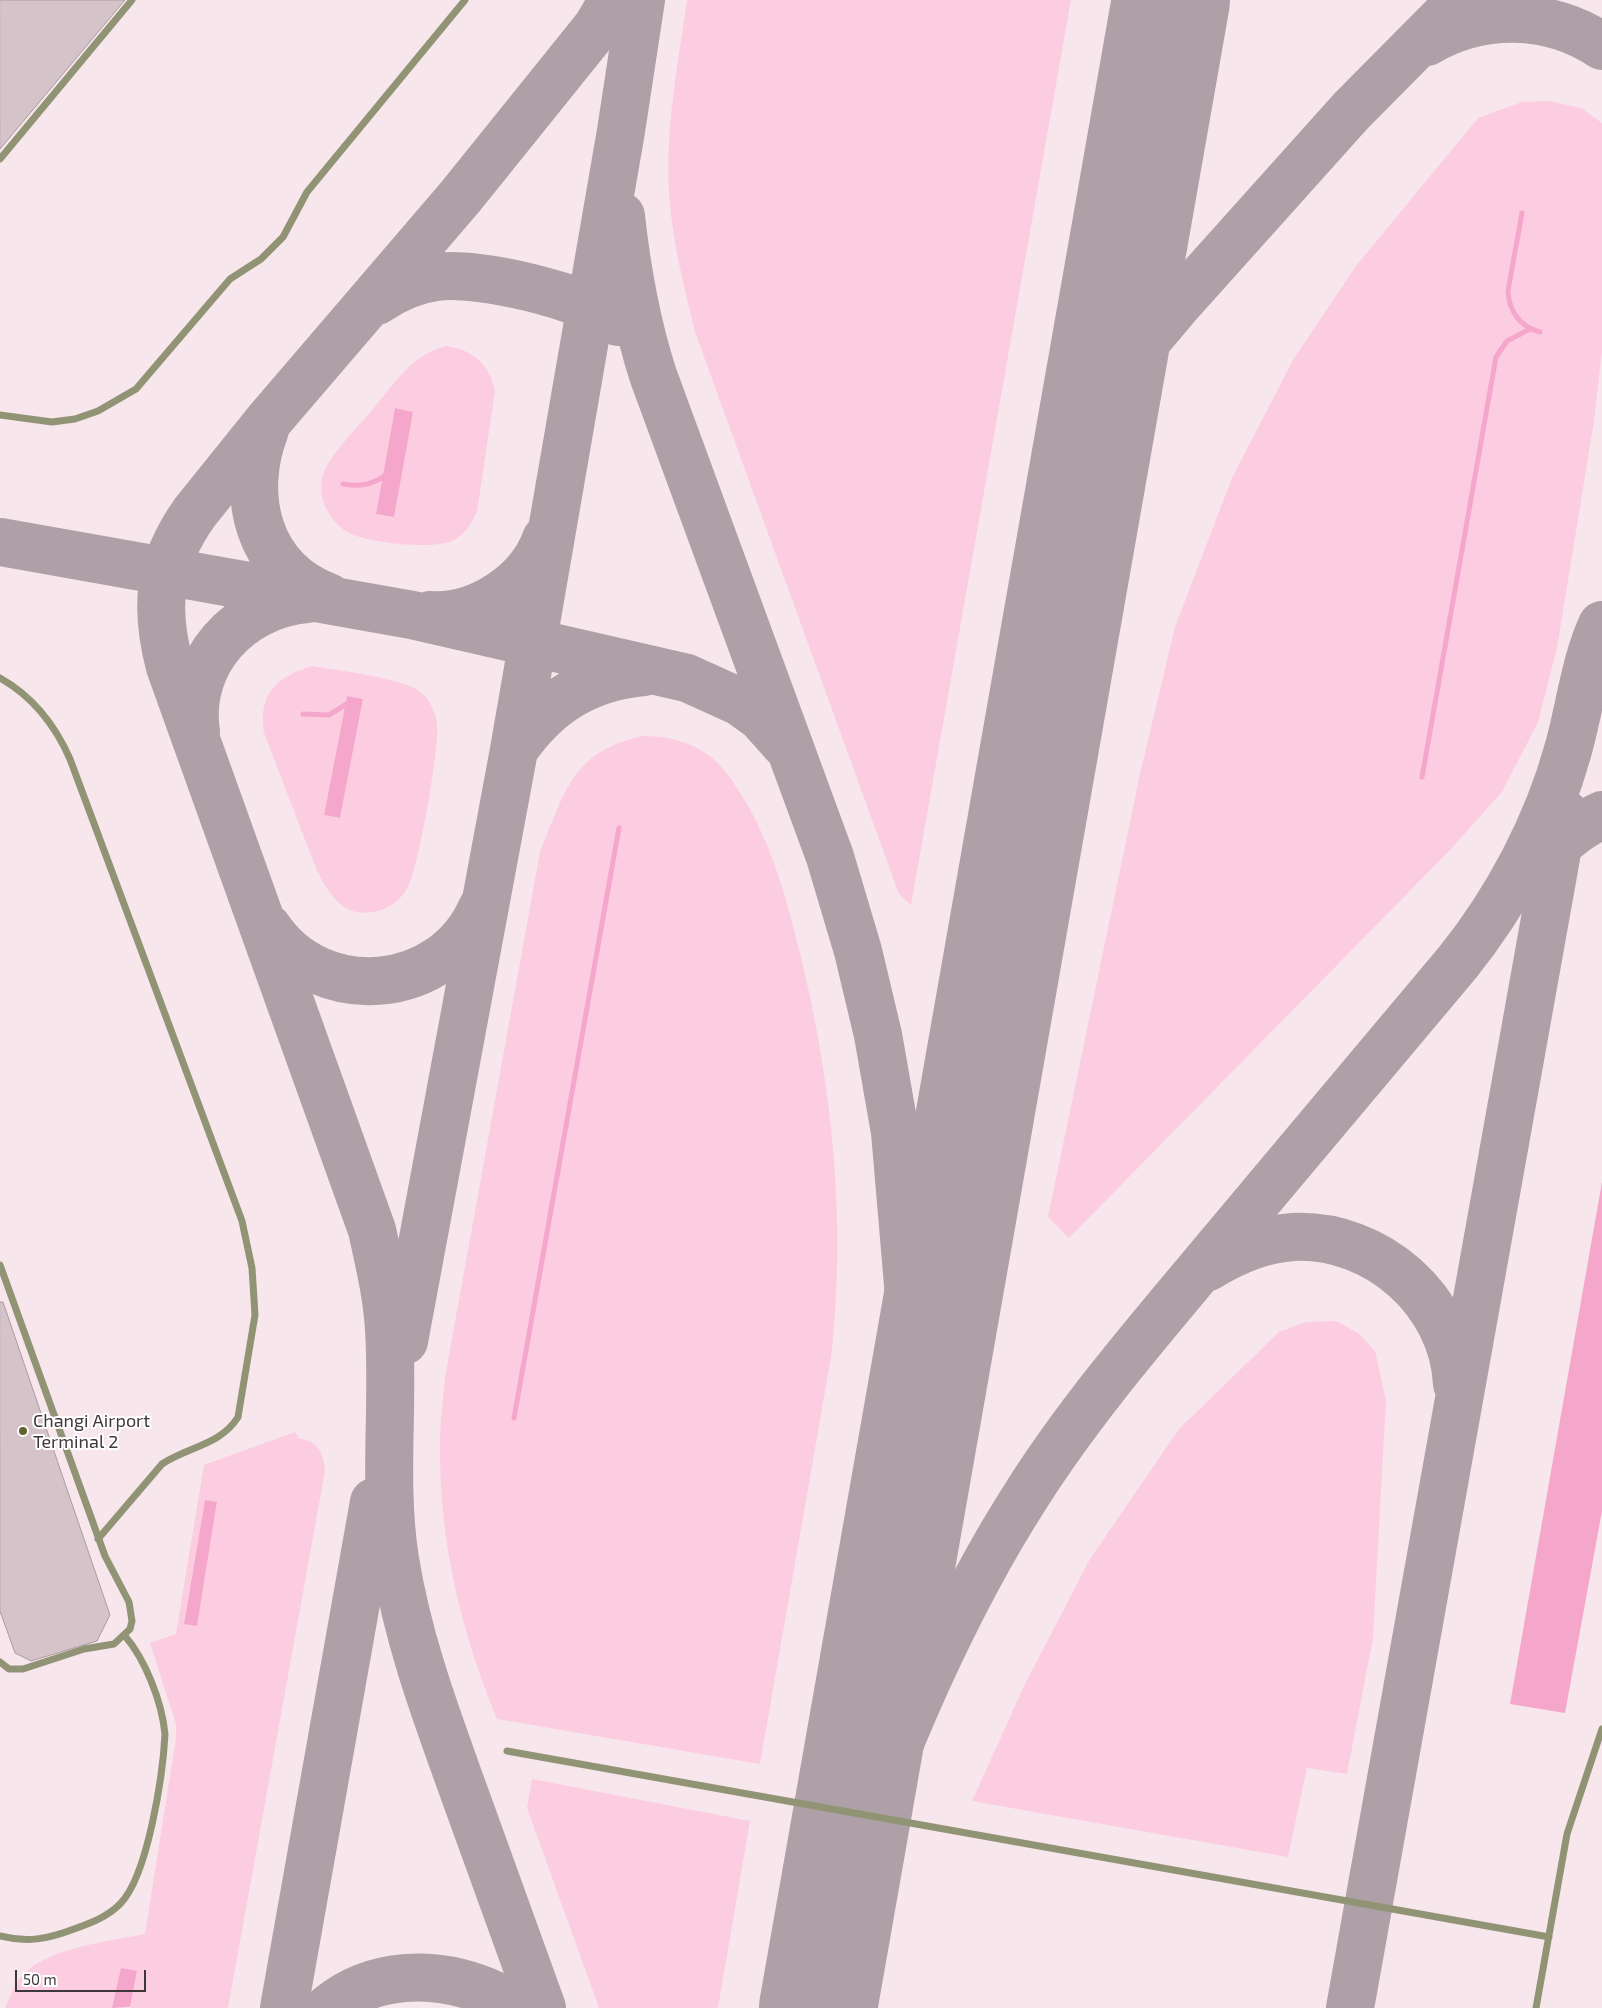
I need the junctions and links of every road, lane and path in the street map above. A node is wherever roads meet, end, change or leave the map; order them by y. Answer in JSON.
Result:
{"nodes":[{"id":1,"x":132,"y":0,"type":"edge"},
{"id":2,"x":465,"y":0,"type":"edge"},
{"id":3,"x":0,"y":159,"type":"edge"},
{"id":4,"x":0,"y":415,"type":"edge"},
{"id":5,"x":0,"y":678,"type":"edge"},
{"id":6,"x":0,"y":1265,"type":"edge"},
{"id":7,"x":98,"y":1539,"type":"junction"},
{"id":8,"x":125,"y":1636,"type":"junction"},
{"id":9,"x":0,"y":1662,"type":"edge"},
{"id":10,"x":1602,"y":1728,"type":"edge"},
{"id":11,"x":507,"y":1750,"type":"dead end"},
{"id":12,"x":0,"y":1936,"type":"edge"},
{"id":13,"x":1549,"y":1937,"type":"junction"},
{"id":14,"x":1536,"y":2008,"type":"edge"}],
"edges":[{"from":1,"to":3,"type":"lane"},
{"from":2,"to":4,"type":"lane"},
{"from":5,"to":7,"type":"lane"},
{"from":6,"to":7,"type":"lane"},
{"from":7,"to":8,"type":"lane"},
{"from":8,"to":9,"type":"lane"},
{"from":8,"to":12,"type":"lane"},
{"from":10,"to":13,"type":"lane"},
{"from":11,"to":13,"type":"lane"},
{"from":13,"to":14,"type":"lane"}]}
